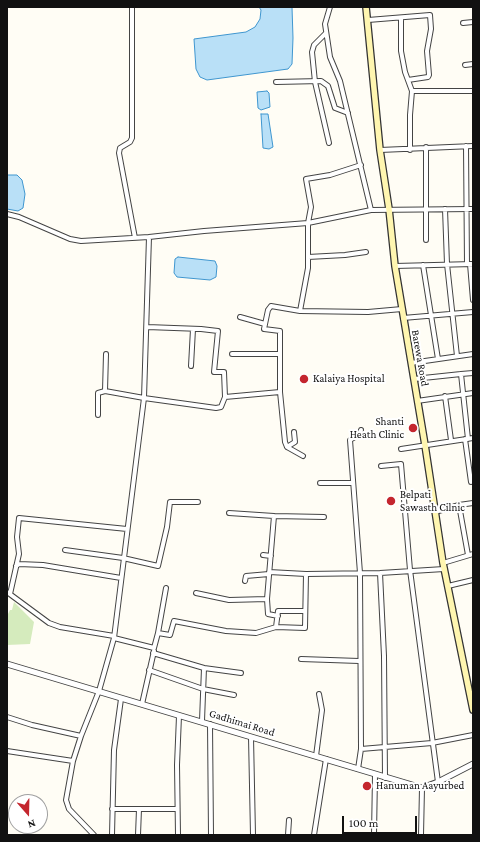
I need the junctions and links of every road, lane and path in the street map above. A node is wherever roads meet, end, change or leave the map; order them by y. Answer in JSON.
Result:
{"nodes":[{"id":1,"x":132,"y":7,"type":"edge"},
{"id":2,"x":330,"y":7,"type":"edge"},
{"id":3,"x":366,"y":7,"type":"edge"},
{"id":4,"x":401,"y":18,"type":"junction"},
{"id":5,"x":368,"y":20,"type":"junction"},
{"id":6,"x":473,"y":22,"type":"edge"},
{"id":7,"x":463,"y":23,"type":"dead end"},
{"id":8,"x":326,"y":33,"type":"junction"},
{"id":9,"x":465,"y":64,"type":"dead end"},
{"id":10,"x":473,"y":64,"type":"edge"},
{"id":11,"x":314,"y":80,"type":"junction"},
{"id":12,"x":408,"y":80,"type":"junction"},
{"id":13,"x":276,"y":82,"type":"dead end"},
{"id":14,"x":412,"y":91,"type":"junction"},
{"id":15,"x":473,"y":91,"type":"edge"},
{"id":16,"x":348,"y":113,"type":"junction"},
{"id":17,"x":329,"y":143,"type":"dead end"},
{"id":18,"x":466,"y":146,"type":"junction"},
{"id":19,"x":473,"y":146,"type":"edge"},
{"id":20,"x":426,"y":147,"type":"junction"},
{"id":21,"x":380,"y":150,"type":"junction"},
{"id":22,"x":410,"y":150,"type":"junction"},
{"id":23,"x":361,"y":165,"type":"junction"},
{"id":24,"x":389,"y":209,"type":"junction"},
{"id":25,"x":445,"y":209,"type":"junction"},
{"id":26,"x":466,"y":209,"type":"junction"},
{"id":27,"x":473,"y":209,"type":"edge"},
{"id":28,"x":371,"y":210,"type":"junction"},
{"id":29,"x":426,"y":210,"type":"junction"},
{"id":30,"x":7,"y":214,"type":"edge"},
{"id":31,"x":308,"y":223,"type":"junction"},
{"id":32,"x":149,"y":237,"type":"junction"},
{"id":33,"x":135,"y":238,"type":"junction"},
{"id":34,"x":426,"y":240,"type":"dead end"},
{"id":35,"x":366,"y":252,"type":"dead end"},
{"id":36,"x":308,"y":257,"type":"junction"},
{"id":37,"x":447,"y":264,"type":"junction"},
{"id":38,"x":470,"y":264,"type":"edge"},
{"id":39,"x":423,"y":265,"type":"junction"},
{"id":40,"x":395,"y":266,"type":"junction"},
{"id":41,"x":473,"y":300,"type":"edge"},
{"id":42,"x":402,"y":309,"type":"junction"},
{"id":43,"x":300,"y":311,"type":"junction"},
{"id":44,"x":473,"y":312,"type":"edge"},
{"id":45,"x":452,"y":313,"type":"junction"},
{"id":46,"x":432,"y":314,"type":"junction"},
{"id":47,"x":240,"y":317,"type":"dead end"},
{"id":48,"x":403,"y":318,"type":"junction"},
{"id":49,"x":265,"y":324,"type":"junction"},
{"id":50,"x":147,"y":328,"type":"junction"},
{"id":51,"x":193,"y":329,"type":"junction"},
{"id":52,"x":106,"y":354,"type":"dead end"},
{"id":53,"x":232,"y":354,"type":"dead end"},
{"id":54,"x":280,"y":354,"type":"junction"},
{"id":55,"x":473,"y":354,"type":"edge"},
{"id":56,"x":457,"y":356,"type":"junction"},
{"id":57,"x":438,"y":359,"type":"junction"},
{"id":58,"x":411,"y":363,"type":"junction"},
{"id":59,"x":191,"y":366,"type":"dead end"},
{"id":60,"x":473,"y":373,"type":"edge"},
{"id":61,"x":461,"y":374,"type":"junction"},
{"id":62,"x":414,"y":379,"type":"junction"},
{"id":63,"x":105,"y":391,"type":"junction"},
{"id":64,"x":280,"y":392,"type":"junction"},
{"id":65,"x":473,"y":393,"type":"edge"},
{"id":66,"x":463,"y":394,"type":"junction"},
{"id":67,"x":445,"y":396,"type":"junction"},
{"id":68,"x":225,"y":397,"type":"junction"},
{"id":69,"x":144,"y":398,"type":"junction"},
{"id":70,"x":417,"y":401,"type":"junction"},
{"id":71,"x":98,"y":415,"type":"dead end"},
{"id":72,"x":361,"y":430,"type":"dead end"},
{"id":73,"x":294,"y":432,"type":"dead end"},
{"id":74,"x":473,"y":438,"type":"edge"},
{"id":75,"x":466,"y":439,"type":"junction"},
{"id":76,"x":451,"y":440,"type":"junction"},
{"id":77,"x":425,"y":445,"type":"junction"},
{"id":78,"x":287,"y":447,"type":"junction"},
{"id":79,"x":401,"y":448,"type":"dead end"},
{"id":80,"x":303,"y":456,"type":"dead end"},
{"id":81,"x":381,"y":466,"type":"dead end"},
{"id":82,"x":471,"y":482,"type":"dead end"},
{"id":83,"x":320,"y":483,"type":"dead end"},
{"id":84,"x":353,"y":483,"type":"junction"},
{"id":85,"x":198,"y":502,"type":"dead end"},
{"id":86,"x":473,"y":503,"type":"edge"},
{"id":87,"x":459,"y":505,"type":"junction"},
{"id":88,"x":435,"y":512,"type":"junction"},
{"id":89,"x":229,"y":513,"type":"dead end"},
{"id":90,"x":274,"y":516,"type":"junction"},
{"id":91,"x":324,"y":518,"type":"dead end"},
{"id":92,"x":127,"y":529,"type":"junction"},
{"id":93,"x":65,"y":550,"type":"dead end"},
{"id":94,"x":473,"y":554,"type":"edge"},
{"id":95,"x":263,"y":555,"type":"dead end"},
{"id":96,"x":468,"y":555,"type":"junction"},
{"id":97,"x":271,"y":556,"type":"junction"},
{"id":98,"x":123,"y":558,"type":"junction"},
{"id":99,"x":16,"y":566,"type":"junction"},
{"id":100,"x":443,"y":566,"type":"junction"},
{"id":101,"x":410,"y":570,"type":"junction"},
{"id":102,"x":269,"y":573,"type":"junction"},
{"id":103,"x":360,"y":573,"type":"junction"},
{"id":104,"x":380,"y":573,"type":"junction"},
{"id":105,"x":306,"y":574,"type":"junction"},
{"id":106,"x":121,"y":578,"type":"junction"},
{"id":107,"x":473,"y":580,"type":"edge"},
{"id":108,"x":245,"y":581,"type":"dead end"},
{"id":109,"x":448,"y":586,"type":"junction"},
{"id":110,"x":166,"y":588,"type":"dead end"},
{"id":111,"x":9,"y":593,"type":"edge"},
{"id":112,"x":196,"y":593,"type":"dead end"},
{"id":113,"x":267,"y":599,"type":"junction"},
{"id":114,"x":305,"y":611,"type":"junction"},
{"id":115,"x":278,"y":616,"type":"junction"},
{"id":116,"x":276,"y":627,"type":"junction"},
{"id":117,"x":158,"y":633,"type":"junction"},
{"id":118,"x":114,"y":637,"type":"junction"},
{"id":119,"x":154,"y":650,"type":"junction"},
{"id":120,"x":301,"y":659,"type":"dead end"},
{"id":121,"x":359,"y":661,"type":"junction"},
{"id":122,"x":7,"y":664,"type":"edge"},
{"id":123,"x":204,"y":668,"type":"junction"},
{"id":124,"x":149,"y":670,"type":"junction"},
{"id":125,"x":241,"y":673,"type":"dead end"},
{"id":126,"x":203,"y":688,"type":"junction"},
{"id":127,"x":99,"y":690,"type":"junction"},
{"id":128,"x":319,"y":694,"type":"dead end"},
{"id":129,"x":234,"y":695,"type":"dead end"},
{"id":130,"x":121,"y":698,"type":"junction"},
{"id":131,"x":142,"y":704,"type":"junction"},
{"id":132,"x":473,"y":710,"type":"edge"},
{"id":133,"x":179,"y":716,"type":"junction"},
{"id":134,"x":7,"y":717,"type":"edge"},
{"id":135,"x":202,"y":721,"type":"junction"},
{"id":136,"x":210,"y":724,"type":"junction"},
{"id":137,"x":473,"y":735,"type":"edge"},
{"id":138,"x":81,"y":736,"type":"junction"},
{"id":139,"x":251,"y":737,"type":"junction"},
{"id":140,"x":432,"y":743,"type":"junction"},
{"id":141,"x":386,"y":746,"type":"junction"},
{"id":142,"x":361,"y":749,"type":"junction"},
{"id":143,"x":7,"y":751,"type":"edge"},
{"id":144,"x":316,"y":756,"type":"junction"},
{"id":145,"x":326,"y":759,"type":"junction"},
{"id":146,"x":73,"y":761,"type":"junction"},
{"id":147,"x":473,"y":761,"type":"edge"},
{"id":148,"x":470,"y":765,"type":"edge"},
{"id":149,"x":358,"y":768,"type":"junction"},
{"id":150,"x":375,"y":775,"type":"junction"},
{"id":151,"x":385,"y":778,"type":"junction"},
{"id":152,"x":438,"y":782,"type":"junction"},
{"id":153,"x":422,"y":788,"type":"junction"},
{"id":154,"x":112,"y":809,"type":"junction"},
{"id":155,"x":139,"y":809,"type":"junction"},
{"id":156,"x":177,"y":809,"type":"junction"},
{"id":157,"x":289,"y":820,"type":"dead end"},
{"id":158,"x":94,"y":835,"type":"edge"},
{"id":159,"x":112,"y":835,"type":"edge"},
{"id":160,"x":138,"y":835,"type":"edge"},
{"id":161,"x":178,"y":835,"type":"edge"},
{"id":162,"x":211,"y":835,"type":"edge"},
{"id":163,"x":253,"y":835,"type":"edge"},
{"id":164,"x":288,"y":835,"type":"edge"},
{"id":165,"x":314,"y":835,"type":"edge"},
{"id":166,"x":374,"y":835,"type":"edge"},
{"id":167,"x":421,"y":835,"type":"edge"}],
"edges":[{"from":1,"to":33,"type":"street"},
{"from":2,"to":8,"type":"street"},
{"from":3,"to":5,"type":"main road","name":"Barewa Road"},
{"from":4,"to":5,"type":"street"},
{"from":4,"to":12,"type":"street"},
{"from":4,"to":12,"type":"street"},
{"from":5,"to":21,"type":"main road","name":"Barewa Road"},
{"from":6,"to":7,"type":"street"},
{"from":8,"to":11,"type":"street"},
{"from":8,"to":16,"type":"street"},
{"from":9,"to":10,"type":"street"},
{"from":11,"to":13,"type":"street"},
{"from":11,"to":16,"type":"street"},
{"from":11,"to":17,"type":"street"},
{"from":12,"to":14,"type":"street"},
{"from":14,"to":15,"type":"street"},
{"from":14,"to":22,"type":"street"},
{"from":16,"to":23,"type":"street"},
{"from":18,"to":19,"type":"street"},
{"from":18,"to":20,"type":"street"},
{"from":18,"to":26,"type":"street"},
{"from":20,"to":22,"type":"street"},
{"from":20,"to":29,"type":"street"},
{"from":21,"to":22,"type":"street"},
{"from":21,"to":24,"type":"main road","name":"Barewa Road"},
{"from":23,"to":28,"type":"street"},
{"from":23,"to":31,"type":"street"},
{"from":24,"to":28,"type":"street"},
{"from":24,"to":29,"type":"street"},
{"from":24,"to":40,"type":"main road","name":"Barewa Road"},
{"from":25,"to":26,"type":"street"},
{"from":25,"to":29,"type":"street"},
{"from":25,"to":37,"type":"street"},
{"from":26,"to":27,"type":"street"},
{"from":26,"to":38,"type":"street"},
{"from":28,"to":31,"type":"street"},
{"from":29,"to":34,"type":"street"},
{"from":30,"to":33,"type":"street"},
{"from":31,"to":32,"type":"street"},
{"from":31,"to":36,"type":"street"},
{"from":32,"to":33,"type":"street"},
{"from":32,"to":50,"type":"street"},
{"from":35,"to":36,"type":"street"},
{"from":36,"to":43,"type":"street"},
{"from":37,"to":38,"type":"street"},
{"from":37,"to":39,"type":"street"},
{"from":37,"to":45,"type":"street"},
{"from":38,"to":41,"type":"street"},
{"from":39,"to":40,"type":"street"},
{"from":39,"to":46,"type":"street"},
{"from":40,"to":42,"type":"main road","name":"Barewa Road"},
{"from":42,"to":43,"type":"street"},
{"from":42,"to":48,"type":"main road","name":"Barewa Road"},
{"from":43,"to":49,"type":"street"},
{"from":44,"to":45,"type":"street"},
{"from":45,"to":46,"type":"street"},
{"from":45,"to":56,"type":"street"},
{"from":46,"to":48,"type":"street"},
{"from":46,"to":57,"type":"street"},
{"from":47,"to":49,"type":"street"},
{"from":48,"to":58,"type":"main road","name":"Barewa Road"},
{"from":49,"to":54,"type":"street"},
{"from":50,"to":51,"type":"street"},
{"from":50,"to":69,"type":"street"},
{"from":51,"to":59,"type":"street"},
{"from":51,"to":68,"type":"street"},
{"from":52,"to":63,"type":"street"},
{"from":53,"to":54,"type":"street"},
{"from":54,"to":64,"type":"street"},
{"from":55,"to":56,"type":"street"},
{"from":56,"to":57,"type":"street"},
{"from":57,"to":58,"type":"street"},
{"from":58,"to":62,"type":"main road","name":"Barewa Road"},
{"from":60,"to":61,"type":"street"},
{"from":61,"to":62,"type":"street"},
{"from":61,"to":66,"type":"street"},
{"from":62,"to":70,"type":"main road","name":"Barewa Road"},
{"from":63,"to":69,"type":"street"},
{"from":63,"to":71,"type":"street"},
{"from":64,"to":68,"type":"street"},
{"from":64,"to":78,"type":"street"},
{"from":65,"to":66,"type":"street"},
{"from":66,"to":67,"type":"street"},
{"from":66,"to":75,"type":"street"},
{"from":67,"to":70,"type":"street"},
{"from":67,"to":76,"type":"street"},
{"from":68,"to":69,"type":"street"},
{"from":69,"to":92,"type":"street"},
{"from":70,"to":77,"type":"main road","name":"Barewa Road"},
{"from":72,"to":84,"type":"street"},
{"from":73,"to":78,"type":"street"},
{"from":74,"to":75,"type":"street"},
{"from":75,"to":76,"type":"street"},
{"from":75,"to":82,"type":"street"},
{"from":76,"to":77,"type":"street"},
{"from":77,"to":79,"type":"street"},
{"from":77,"to":88,"type":"main road","name":"Barewa Road"},
{"from":78,"to":80,"type":"street"},
{"from":81,"to":101,"type":"street"},
{"from":83,"to":84,"type":"street"},
{"from":84,"to":103,"type":"street"},
{"from":85,"to":98,"type":"street"},
{"from":86,"to":87,"type":"street"},
{"from":87,"to":88,"type":"street"},
{"from":87,"to":96,"type":"street"},
{"from":88,"to":100,"type":"main road","name":"Barewa Road"},
{"from":89,"to":90,"type":"street"},
{"from":90,"to":91,"type":"street"},
{"from":90,"to":97,"type":"street"},
{"from":92,"to":98,"type":"street"},
{"from":92,"to":99,"type":"street"},
{"from":93,"to":98,"type":"street"},
{"from":94,"to":96,"type":"street"},
{"from":95,"to":97,"type":"street"},
{"from":96,"to":100,"type":"street"},
{"from":97,"to":102,"type":"street"},
{"from":98,"to":106,"type":"street"},
{"from":99,"to":106,"type":"street"},
{"from":99,"to":111,"type":"street"},
{"from":100,"to":101,"type":"street"},
{"from":100,"to":109,"type":"main road","name":"Barewa Road"},
{"from":101,"to":104,"type":"street"},
{"from":101,"to":140,"type":"street"},
{"from":102,"to":105,"type":"street"},
{"from":102,"to":108,"type":"street"},
{"from":102,"to":113,"type":"street"},
{"from":103,"to":104,"type":"street"},
{"from":103,"to":105,"type":"street"},
{"from":103,"to":121,"type":"street"},
{"from":104,"to":141,"type":"street"},
{"from":105,"to":114,"type":"street"},
{"from":106,"to":118,"type":"street"},
{"from":107,"to":109,"type":"street"},
{"from":109,"to":132,"type":"main road","name":"Barewa Road"},
{"from":110,"to":117,"type":"street"},
{"from":111,"to":118,"type":"street"},
{"from":112,"to":113,"type":"street"},
{"from":113,"to":115,"type":"street"},
{"from":114,"to":115,"type":"street"},
{"from":114,"to":116,"type":"street"},
{"from":115,"to":116,"type":"street"},
{"from":116,"to":117,"type":"street"},
{"from":117,"to":119,"type":"street"},
{"from":118,"to":119,"type":"street"},
{"from":118,"to":127,"type":"street"},
{"from":119,"to":123,"type":"street"},
{"from":119,"to":124,"type":"street"},
{"from":120,"to":121,"type":"street"},
{"from":121,"to":142,"type":"street"},
{"from":122,"to":127,"type":"street","name":"Gadhimai Road"},
{"from":123,"to":125,"type":"street"},
{"from":123,"to":126,"type":"street"},
{"from":124,"to":126,"type":"street"},
{"from":124,"to":131,"type":"street"},
{"from":126,"to":129,"type":"street"},
{"from":126,"to":135,"type":"street"},
{"from":127,"to":130,"type":"street","name":"Gadhimai Road"},
{"from":127,"to":138,"type":"street"},
{"from":128,"to":144,"type":"street"},
{"from":130,"to":131,"type":"street","name":"Gadhimai Road"},
{"from":130,"to":154,"type":"street"},
{"from":131,"to":133,"type":"street","name":"Gadhimai Road"},
{"from":133,"to":135,"type":"street","name":"Gadhimai Road"},
{"from":133,"to":156,"type":"street"},
{"from":134,"to":138,"type":"street"},
{"from":135,"to":136,"type":"street","name":"Gadhimai Road"},
{"from":136,"to":139,"type":"street","name":"Gadhimai Road"},
{"from":136,"to":162,"type":"street"},
{"from":137,"to":140,"type":"street"},
{"from":138,"to":146,"type":"street"},
{"from":139,"to":144,"type":"street","name":"Gadhimai Road"},
{"from":139,"to":163,"type":"street"},
{"from":140,"to":141,"type":"street"},
{"from":140,"to":152,"type":"street"},
{"from":141,"to":142,"type":"street"},
{"from":141,"to":151,"type":"street"},
{"from":142,"to":149,"type":"street"},
{"from":143,"to":146,"type":"street"},
{"from":144,"to":145,"type":"street","name":"Gadhimai Road"},
{"from":145,"to":149,"type":"street","name":"Gadhimai Road"},
{"from":145,"to":165,"type":"street"},
{"from":146,"to":158,"type":"street"},
{"from":147,"to":148,"type":"street"},
{"from":148,"to":152,"type":"street"},
{"from":149,"to":150,"type":"street","name":"Gadhimai Road"},
{"from":150,"to":151,"type":"street","name":"Gadhimai Road"},
{"from":150,"to":166,"type":"street"},
{"from":151,"to":153,"type":"street","name":"Gadhimai Road"},
{"from":152,"to":153,"type":"street"},
{"from":153,"to":167,"type":"street"},
{"from":154,"to":155,"type":"street"},
{"from":154,"to":159,"type":"street"},
{"from":155,"to":156,"type":"street"},
{"from":155,"to":160,"type":"street"},
{"from":156,"to":161,"type":"street"},
{"from":157,"to":164,"type":"street"}]}
